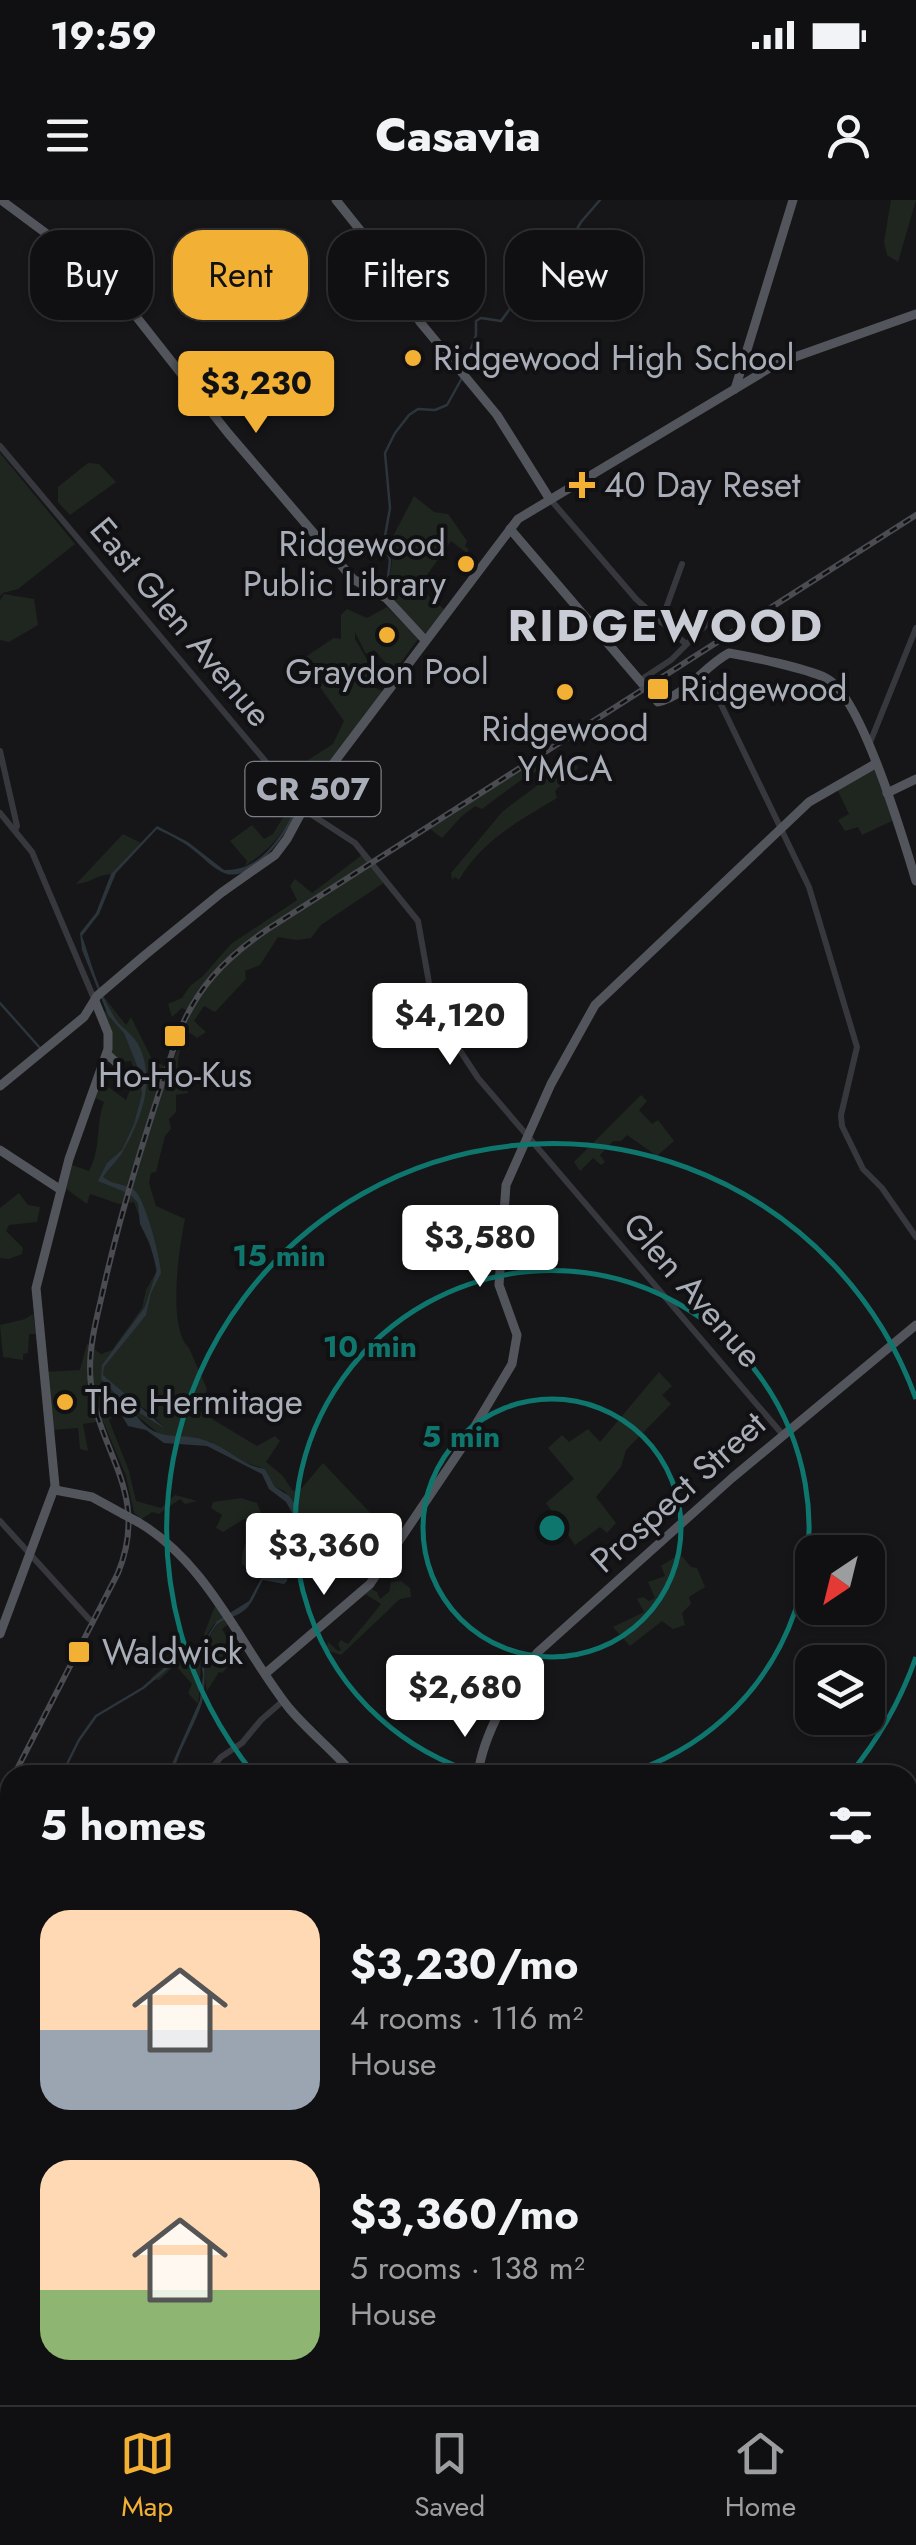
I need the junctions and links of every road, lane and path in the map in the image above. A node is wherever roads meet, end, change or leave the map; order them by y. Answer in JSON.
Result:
{"nodes":[{"id":1,"x":1,"y":200,"type":"edge"},
{"id":2,"x":336,"y":200,"type":"edge"},
{"id":3,"x":792,"y":200,"type":"edge"},
{"id":4,"x":916,"y":314,"type":"edge"},
{"id":5,"x":735,"y":390,"type":"junction"},
{"id":6,"x":0,"y":446,"type":"edge"},
{"id":7,"x":550,"y":498,"type":"junction"},
{"id":8,"x":510,"y":529,"type":"junction"},
{"id":9,"x":682,"y":564,"type":"dead end"},
{"id":10,"x":661,"y":622,"type":"junction"},
{"id":11,"x":708,"y":623,"type":"dead end"},
{"id":12,"x":916,"y":628,"type":"edge"},
{"id":13,"x":425,"y":640,"type":"junction"},
{"id":14,"x":686,"y":644,"type":"junction"},
{"id":15,"x":702,"y":674,"type":"junction"},
{"id":16,"x":639,"y":682,"type":"junction"},
{"id":17,"x":868,"y":746,"type":"junction"},
{"id":18,"x":0,"y":751,"type":"edge"},
{"id":19,"x":875,"y":764,"type":"junction"},
{"id":20,"x":916,"y":779,"type":"edge"},
{"id":21,"x":887,"y":793,"type":"junction"},
{"id":22,"x":301,"y":802,"type":"junction"},
{"id":23,"x":0,"y":813,"type":"edge"},
{"id":24,"x":781,"y":828,"type":"junction"},
{"id":25,"x":15,"y":831,"type":"junction"},
{"id":26,"x":916,"y":881,"type":"edge"},
{"id":27,"x":99,"y":995,"type":"junction"},
{"id":28,"x":107,"y":1054,"type":"junction"},
{"id":29,"x":119,"y":1065,"type":"dead end"},
{"id":30,"x":0,"y":1086,"type":"edge"},
{"id":31,"x":528,"y":1136,"type":"junction"},
{"id":32,"x":0,"y":1150,"type":"edge"},
{"id":33,"x":61,"y":1190,"type":"junction"},
{"id":34,"x":916,"y":1237,"type":"edge"},
{"id":35,"x":916,"y":1325,"type":"edge"},
{"id":36,"x":912,"y":1336,"type":"edge"},
{"id":37,"x":783,"y":1435,"type":"junction"},
{"id":38,"x":55,"y":1490,"type":"junction"},
{"id":39,"x":0,"y":1521,"type":"edge"},
{"id":40,"x":31,"y":1552,"type":"junction"},
{"id":41,"x":90,"y":1618,"type":"dead end"},
{"id":42,"x":0,"y":1634,"type":"edge"},
{"id":43,"x":266,"y":1674,"type":"junction"},
{"id":44,"x":284,"y":1700,"type":"junction"},
{"id":45,"x":214,"y":1765,"type":"edge"},
{"id":46,"x":345,"y":1765,"type":"edge"},
{"id":47,"x":479,"y":1765,"type":"edge"}],
"edges":[{"from":1,"to":13,"type":"main road"},
{"from":2,"to":7,"type":"main road"},
{"from":3,"to":5,"type":"main road"},
{"from":4,"to":5,"type":"main road","number":"CR 507"},
{"from":5,"to":7,"type":"main road","number":"CR 507"},
{"from":6,"to":22,"type":"street","name":"East Glen Avenue"},
{"from":7,"to":8,"type":"main road","number":"CR 507"},
{"from":7,"to":10,"type":"street"},
{"from":8,"to":13,"type":"main road","number":"CR 507"},
{"from":8,"to":16,"type":"main road"},
{"from":9,"to":10,"type":"street"},
{"from":10,"to":14,"type":"street"},
{"from":11,"to":14,"type":"street"},
{"from":12,"to":17,"type":"street"},
{"from":13,"to":22,"type":"main road","number":"CR 507"},
{"from":14,"to":16,"type":"street"},
{"from":15,"to":16,"type":"main road"},
{"from":15,"to":17,"type":"main road"},
{"from":15,"to":24,"type":"street"},
{"from":17,"to":19,"type":"main road"},
{"from":18,"to":25,"type":"street"},
{"from":19,"to":21,"type":"main road"},
{"from":19,"to":24,"type":"main road"},
{"from":20,"to":21,"type":"main road"},
{"from":21,"to":26,"type":"main road"},
{"from":22,"to":27,"type":"main road","number":"CR 507"},
{"from":22,"to":31,"type":"street","name":"East Glen Avenue"},
{"from":23,"to":25,"type":"street"},
{"from":24,"to":31,"type":"main road"},
{"from":24,"to":34,"type":"street"},
{"from":25,"to":27,"type":"street"},
{"from":27,"to":28,"type":"main road"},
{"from":27,"to":30,"type":"main road"},
{"from":28,"to":29,"type":"main road"},
{"from":28,"to":33,"type":"main road"},
{"from":31,"to":37,"type":"street","name":"Glen Avenue"},
{"from":31,"to":43,"type":"main road"},
{"from":32,"to":33,"type":"main road"},
{"from":33,"to":38,"type":"main road"},
{"from":35,"to":36,"type":"main road","name":"Prospect Street"},
{"from":36,"to":37,"type":"main road","name":"Prospect Street"},
{"from":37,"to":47,"type":"main road","name":"Prospect Street"},
{"from":38,"to":40,"type":"main road"},
{"from":38,"to":43,"type":"main road","bridge":true},
{"from":39,"to":40,"type":"street"},
{"from":40,"to":41,"type":"street"},
{"from":40,"to":42,"type":"main road"},
{"from":43,"to":44,"type":"main road"},
{"from":44,"to":45,"type":"street"},
{"from":44,"to":46,"type":"main road"}]}
